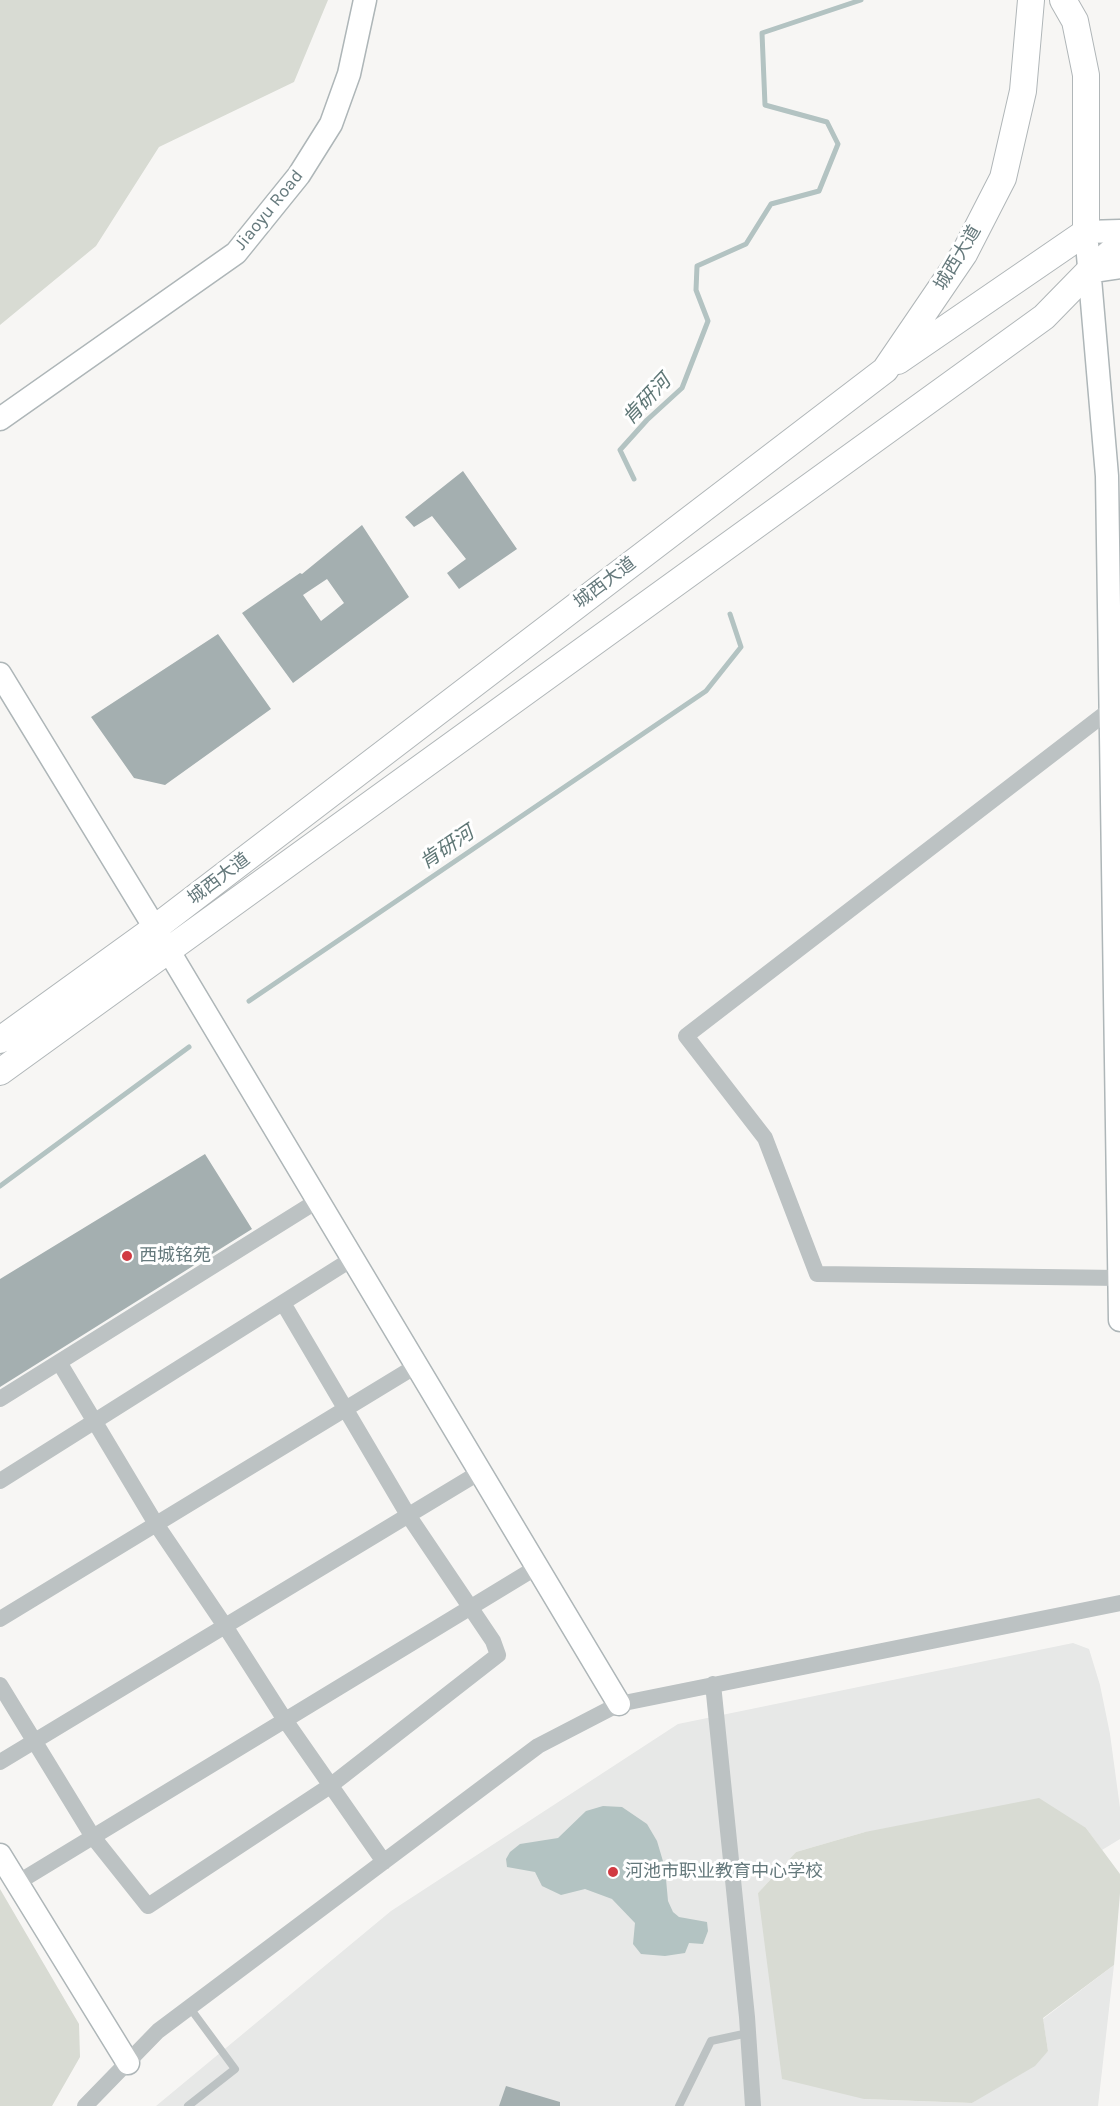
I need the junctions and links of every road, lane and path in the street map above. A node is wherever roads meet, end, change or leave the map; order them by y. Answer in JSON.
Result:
{"nodes":[{"id":1,"x":365,"y":0,"type":"edge"},
{"id":2,"x":1031,"y":0,"type":"edge"},
{"id":3,"x":1063,"y":0,"type":"edge"},
{"id":4,"x":1120,"y":231,"type":"edge"},
{"id":5,"x":1086,"y":232,"type":"junction"},
{"id":6,"x":1120,"y":245,"type":"edge"},
{"id":7,"x":1120,"y":267,"type":"edge"},
{"id":8,"x":1088,"y":272,"type":"junction"},
{"id":9,"x":885,"y":370,"type":"junction"},
{"id":10,"x":0,"y":419,"type":"edge"},
{"id":11,"x":0,"y":674,"type":"edge"},
{"id":12,"x":1115,"y":676,"type":"edge"},
{"id":13,"x":1111,"y":709,"type":"junction"},
{"id":14,"x":155,"y":928,"type":"junction"},
{"id":15,"x":167,"y":951,"type":"junction"},
{"id":16,"x":0,"y":1040,"type":"edge"},
{"id":17,"x":0,"y":1072,"type":"edge"},
{"id":18,"x":317,"y":1201,"type":"junction"},
{"id":19,"x":352,"y":1259,"type":"junction"},
{"id":20,"x":1119,"y":1278,"type":"edge"},
{"id":21,"x":284,"y":1303,"type":"junction"},
{"id":22,"x":1120,"y":1320,"type":"edge"},
{"id":23,"x":59,"y":1362,"type":"junction"},
{"id":24,"x":416,"y":1366,"type":"junction"},
{"id":25,"x":0,"y":1399,"type":"edge"},
{"id":26,"x":345,"y":1409,"type":"junction"},
{"id":27,"x":95,"y":1422,"type":"junction"},
{"id":28,"x":480,"y":1472,"type":"junction"},
{"id":29,"x":0,"y":1481,"type":"edge"},
{"id":30,"x":408,"y":1515,"type":"junction"},
{"id":31,"x":156,"y":1524,"type":"junction"},
{"id":32,"x":537,"y":1567,"type":"junction"},
{"id":33,"x":1120,"y":1603,"type":"edge"},
{"id":34,"x":470,"y":1608,"type":"junction"},
{"id":35,"x":0,"y":1619,"type":"edge"},
{"id":36,"x":225,"y":1626,"type":"junction"},
{"id":37,"x":712,"y":1684,"type":"junction"},
{"id":38,"x":0,"y":1685,"type":"edge"},
{"id":39,"x":619,"y":1704,"type":"junction"},
{"id":40,"x":285,"y":1720,"type":"junction"},
{"id":41,"x":35,"y":1741,"type":"junction"},
{"id":42,"x":0,"y":1762,"type":"edge"},
{"id":43,"x":330,"y":1786,"type":"junction"},
{"id":44,"x":93,"y":1837,"type":"junction"},
{"id":45,"x":0,"y":1855,"type":"edge"},
{"id":46,"x":384,"y":1862,"type":"junction"},
{"id":47,"x":17,"y":1883,"type":"junction"},
{"id":48,"x":190,"y":2008,"type":"junction"},
{"id":49,"x":748,"y":2033,"type":"junction"},
{"id":50,"x":128,"y":2063,"type":"junction"},
{"id":51,"x":85,"y":2106,"type":"edge"},
{"id":52,"x":188,"y":2106,"type":"edge"},
{"id":53,"x":679,"y":2106,"type":"edge"},
{"id":54,"x":753,"y":2106,"type":"edge"}],
"edges":[{"from":1,"to":10,"type":"street","name":"Jiaoyu Road"},
{"from":2,"to":9,"type":"main road","name":"城西大道"},
{"from":3,"to":5,"type":"main road"},
{"from":4,"to":5,"type":"street"},
{"from":5,"to":8,"type":"street"},
{"from":5,"to":9,"type":"main road"},
{"from":6,"to":8,"type":"main road","name":"城西大道"},
{"from":7,"to":8,"type":"street"},
{"from":8,"to":12,"type":"street"},
{"from":8,"to":15,"type":"main road","name":"城西大道"},
{"from":9,"to":14,"type":"main road","name":"城西大道"},
{"from":11,"to":14,"type":"street"},
{"from":12,"to":13,"type":"street"},
{"from":13,"to":20,"type":"street"},
{"from":13,"to":20,"type":"street"},
{"from":14,"to":15,"type":"street"},
{"from":14,"to":16,"type":"main road","name":"城西大道"},
{"from":15,"to":17,"type":"main road","name":"城西大道"},
{"from":15,"to":18,"type":"street"},
{"from":18,"to":19,"type":"street"},
{"from":18,"to":23,"type":"street"},
{"from":19,"to":21,"type":"street"},
{"from":19,"to":24,"type":"street"},
{"from":20,"to":22,"type":"street"},
{"from":21,"to":26,"type":"street"},
{"from":21,"to":27,"type":"street"},
{"from":23,"to":25,"type":"street"},
{"from":23,"to":27,"type":"street"},
{"from":24,"to":26,"type":"street"},
{"from":24,"to":28,"type":"street"},
{"from":26,"to":30,"type":"street"},
{"from":26,"to":31,"type":"street"},
{"from":27,"to":29,"type":"street"},
{"from":27,"to":31,"type":"street"},
{"from":28,"to":30,"type":"street"},
{"from":28,"to":32,"type":"street"},
{"from":30,"to":34,"type":"street"},
{"from":30,"to":36,"type":"street"},
{"from":31,"to":35,"type":"street"},
{"from":31,"to":36,"type":"street"},
{"from":32,"to":34,"type":"street"},
{"from":32,"to":39,"type":"street"},
{"from":33,"to":37,"type":"street"},
{"from":34,"to":40,"type":"street"},
{"from":34,"to":43,"type":"street"},
{"from":36,"to":40,"type":"street"},
{"from":36,"to":41,"type":"street"},
{"from":37,"to":39,"type":"street"},
{"from":37,"to":49,"type":"street"},
{"from":38,"to":41,"type":"street"},
{"from":39,"to":46,"type":"street"},
{"from":40,"to":43,"type":"street"},
{"from":40,"to":44,"type":"street"},
{"from":41,"to":42,"type":"street"},
{"from":41,"to":44,"type":"street"},
{"from":43,"to":44,"type":"street"},
{"from":43,"to":46,"type":"street"},
{"from":44,"to":47,"type":"street"},
{"from":45,"to":47,"type":"street"},
{"from":46,"to":48,"type":"street"},
{"from":47,"to":50,"type":"street"},
{"from":48,"to":50,"type":"street"},
{"from":48,"to":52,"type":"lane"},
{"from":49,"to":53,"type":"lane"},
{"from":49,"to":54,"type":"street"},
{"from":50,"to":51,"type":"street"}]}
